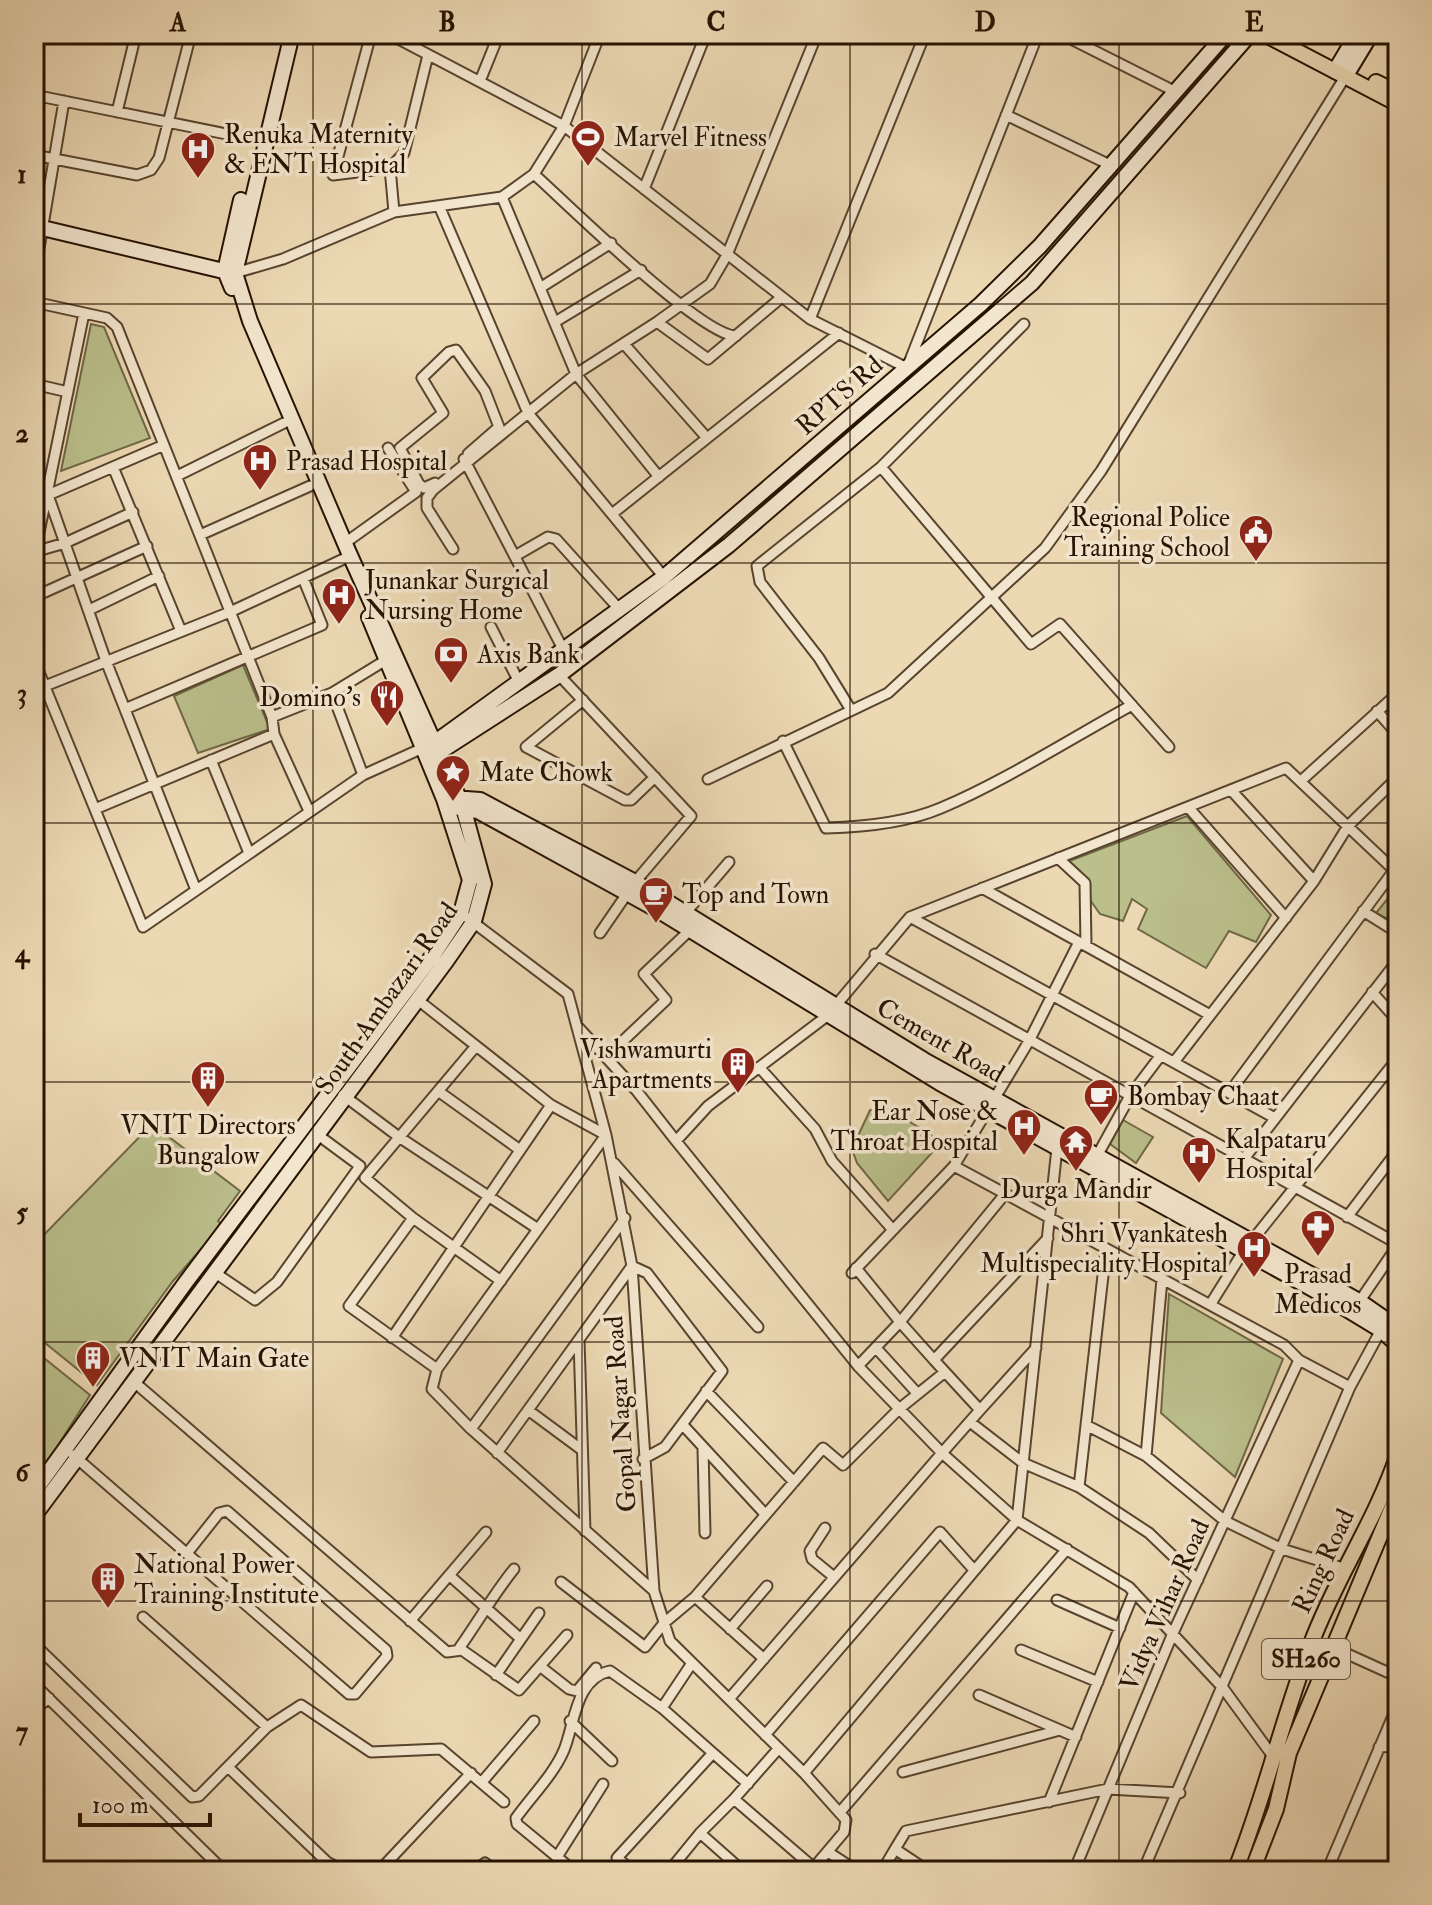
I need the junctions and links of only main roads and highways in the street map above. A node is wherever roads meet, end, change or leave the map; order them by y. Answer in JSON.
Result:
{"nodes":[{"id":1,"x":284,"y":34,"type":"edge"},
{"id":2,"x":292,"y":34,"type":"edge"},
{"id":3,"x":1226,"y":34,"type":"edge"},
{"id":4,"x":1250,"y":34,"type":"edge"},
{"id":5,"x":1264,"y":34,"type":"edge"},
{"id":6,"x":1283,"y":34,"type":"edge"},
{"id":7,"x":1357,"y":34,"type":"edge"},
{"id":8,"x":1371,"y":34,"type":"edge"},
{"id":9,"x":1342,"y":70,"type":"junction"},
{"id":10,"x":1398,"y":93,"type":"edge"},
{"id":11,"x":1398,"y":104,"type":"edge"},
{"id":12,"x":39,"y":227,"type":"edge"},
{"id":13,"x":230,"y":272,"type":"junction"},
{"id":14,"x":346,"y":553,"type":"junction"},
{"id":15,"x":433,"y":746,"type":"junction"},
{"id":16,"x":454,"y":803,"type":"junction"},
{"id":17,"x":631,"y":888,"type":"junction"},
{"id":18,"x":830,"y":1010,"type":"junction"},
{"id":19,"x":340,"y":1093,"type":"junction"},
{"id":20,"x":991,"y":1104,"type":"junction"},
{"id":21,"x":1248,"y":1247,"type":"junction"},
{"id":22,"x":1355,"y":1307,"type":"junction"},
{"id":23,"x":1398,"y":1328,"type":"edge"},
{"id":24,"x":1398,"y":1345,"type":"edge"},
{"id":25,"x":71,"y":1453,"type":"junction"},
{"id":26,"x":1398,"y":1454,"type":"edge"},
{"id":27,"x":34,"y":1492,"type":"edge"},
{"id":28,"x":1398,"y":1493,"type":"edge"},
{"id":29,"x":34,"y":1516,"type":"edge"},
{"id":30,"x":1235,"y":1871,"type":"edge"},
{"id":31,"x":1252,"y":1871,"type":"edge"}],
"edges":[{"from":1,"to":13,"type":"main road"},
{"from":2,"to":13,"type":"main road"},
{"from":3,"to":15,"type":"main road","name":"RPTS Rd"},
{"from":4,"to":15,"type":"main road"},
{"from":5,"to":9,"type":"main road"},
{"from":6,"to":9,"type":"main road"},
{"from":7,"to":9,"type":"main road"},
{"from":8,"to":9,"type":"main road"},
{"from":9,"to":10,"type":"main road"},
{"from":9,"to":11,"type":"main road"},
{"from":12,"to":13,"type":"main road"},
{"from":13,"to":14,"type":"main road","name":"South Ambazari Road"},
{"from":13,"to":14,"type":"main road","name":"South Ambazari Road"},
{"from":14,"to":15,"type":"main road","name":"South Ambazari Road"},
{"from":14,"to":15,"type":"main road","name":"South Ambazari Road"},
{"from":15,"to":16,"type":"main road","name":"South Ambazari Road"},
{"from":16,"to":17,"type":"main road","name":"Cement Road"},
{"from":16,"to":19,"type":"main road"},
{"from":16,"to":19,"type":"main road","name":"South Ambazari Road"},
{"from":17,"to":18,"type":"main road","name":"Cement Road"},
{"from":17,"to":18,"type":"main road","name":"Cement Road"},
{"from":18,"to":20,"type":"main road","name":"Cement Road"},
{"from":19,"to":25,"type":"main road"},
{"from":19,"to":25,"type":"main road","name":"South Ambazari Road"},
{"from":20,"to":21,"type":"main road","name":"Cement Road"},
{"from":20,"to":21,"type":"main road","name":"Cement Road"},
{"from":21,"to":22,"type":"main road","name":"Cement Road"},
{"from":22,"to":23,"type":"main road","name":"Cement Road"},
{"from":22,"to":24,"type":"main road","name":"Cement Road"},
{"from":25,"to":27,"type":"main road"},
{"from":25,"to":29,"type":"main road","name":"South Ambazari Road"},
{"from":26,"to":30,"type":"main road","name":"Ring Road","number":"SH260"},
{"from":28,"to":31,"type":"main road","name":"Ring Road","number":"SH260"}]}
